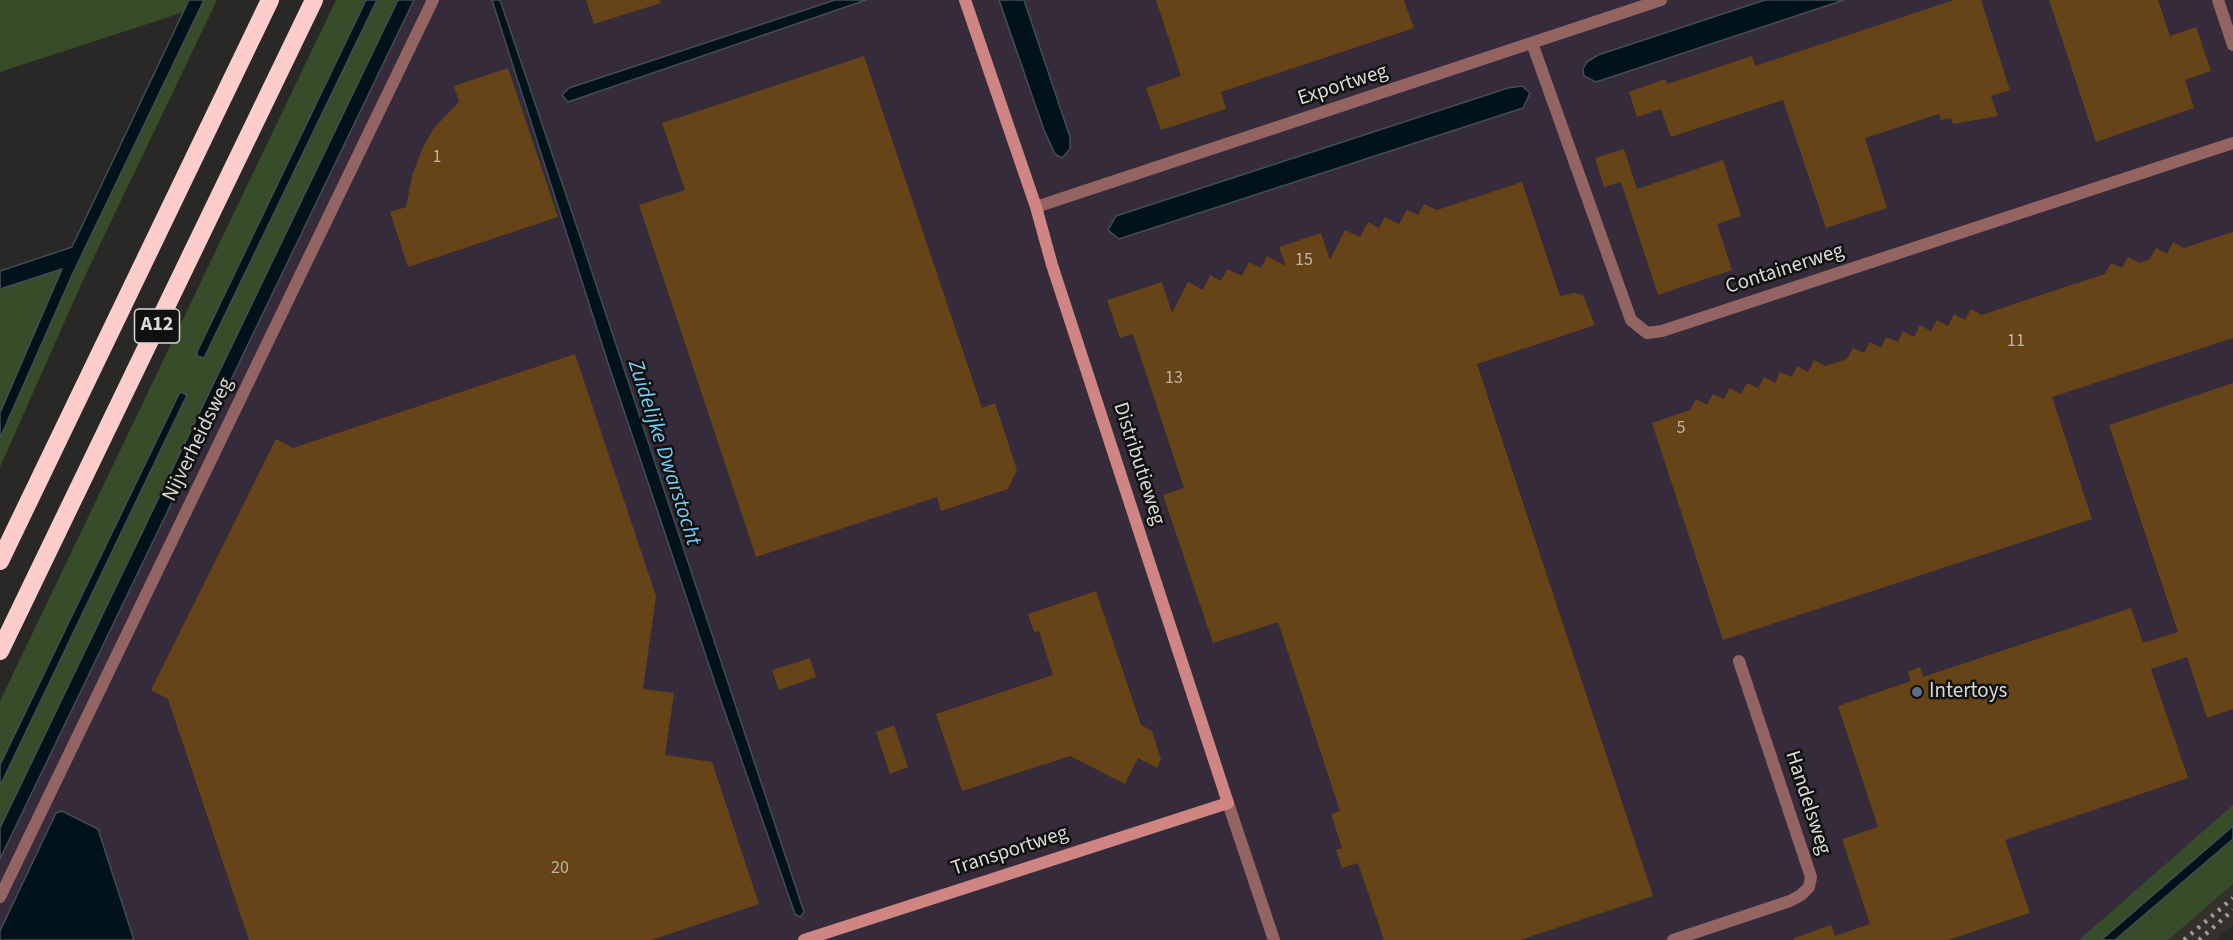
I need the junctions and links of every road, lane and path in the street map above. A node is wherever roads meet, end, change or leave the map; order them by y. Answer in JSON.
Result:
{"nodes":[{"id":1,"x":270,"y":0,"type":"edge"},
{"id":2,"x":314,"y":0,"type":"edge"},
{"id":3,"x":433,"y":0,"type":"edge"},
{"id":4,"x":965,"y":0,"type":"edge"},
{"id":5,"x":1661,"y":0,"type":"edge"},
{"id":6,"x":2218,"y":0,"type":"edge"},
{"id":7,"x":1532,"y":43,"type":"junction"},
{"id":8,"x":2233,"y":45,"type":"edge"},
{"id":9,"x":2233,"y":143,"type":"edge"},
{"id":10,"x":1036,"y":207,"type":"junction"},
{"id":11,"x":0,"y":561,"type":"edge"},
{"id":12,"x":0,"y":651,"type":"edge"},
{"id":13,"x":1739,"y":661,"type":"dead end"},
{"id":14,"x":1228,"y":803,"type":"junction"},
{"id":15,"x":0,"y":897,"type":"edge"},
{"id":16,"x":804,"y":940,"type":"edge"},
{"id":17,"x":1274,"y":940,"type":"edge"},
{"id":18,"x":1673,"y":940,"type":"edge"}],
"edges":[{"from":1,"to":11,"type":"highway","number":"A12"},
{"from":2,"to":12,"type":"highway","number":"A12"},
{"from":3,"to":15,"type":"street","name":"Nijverheidsweg"},
{"from":4,"to":10,"type":"street","name":"Distributieweg"},
{"from":5,"to":7,"type":"street","name":"Exportweg"},
{"from":6,"to":8,"type":"street"},
{"from":7,"to":9,"type":"street","name":"Containerweg"},
{"from":7,"to":10,"type":"street","name":"Exportweg"},
{"from":10,"to":14,"type":"street","name":"Distributieweg"},
{"from":13,"to":18,"type":"street","name":"Handelsweg"},
{"from":14,"to":16,"type":"street","name":"Transportweg"},
{"from":14,"to":17,"type":"street","name":"Distributieweg"}]}
